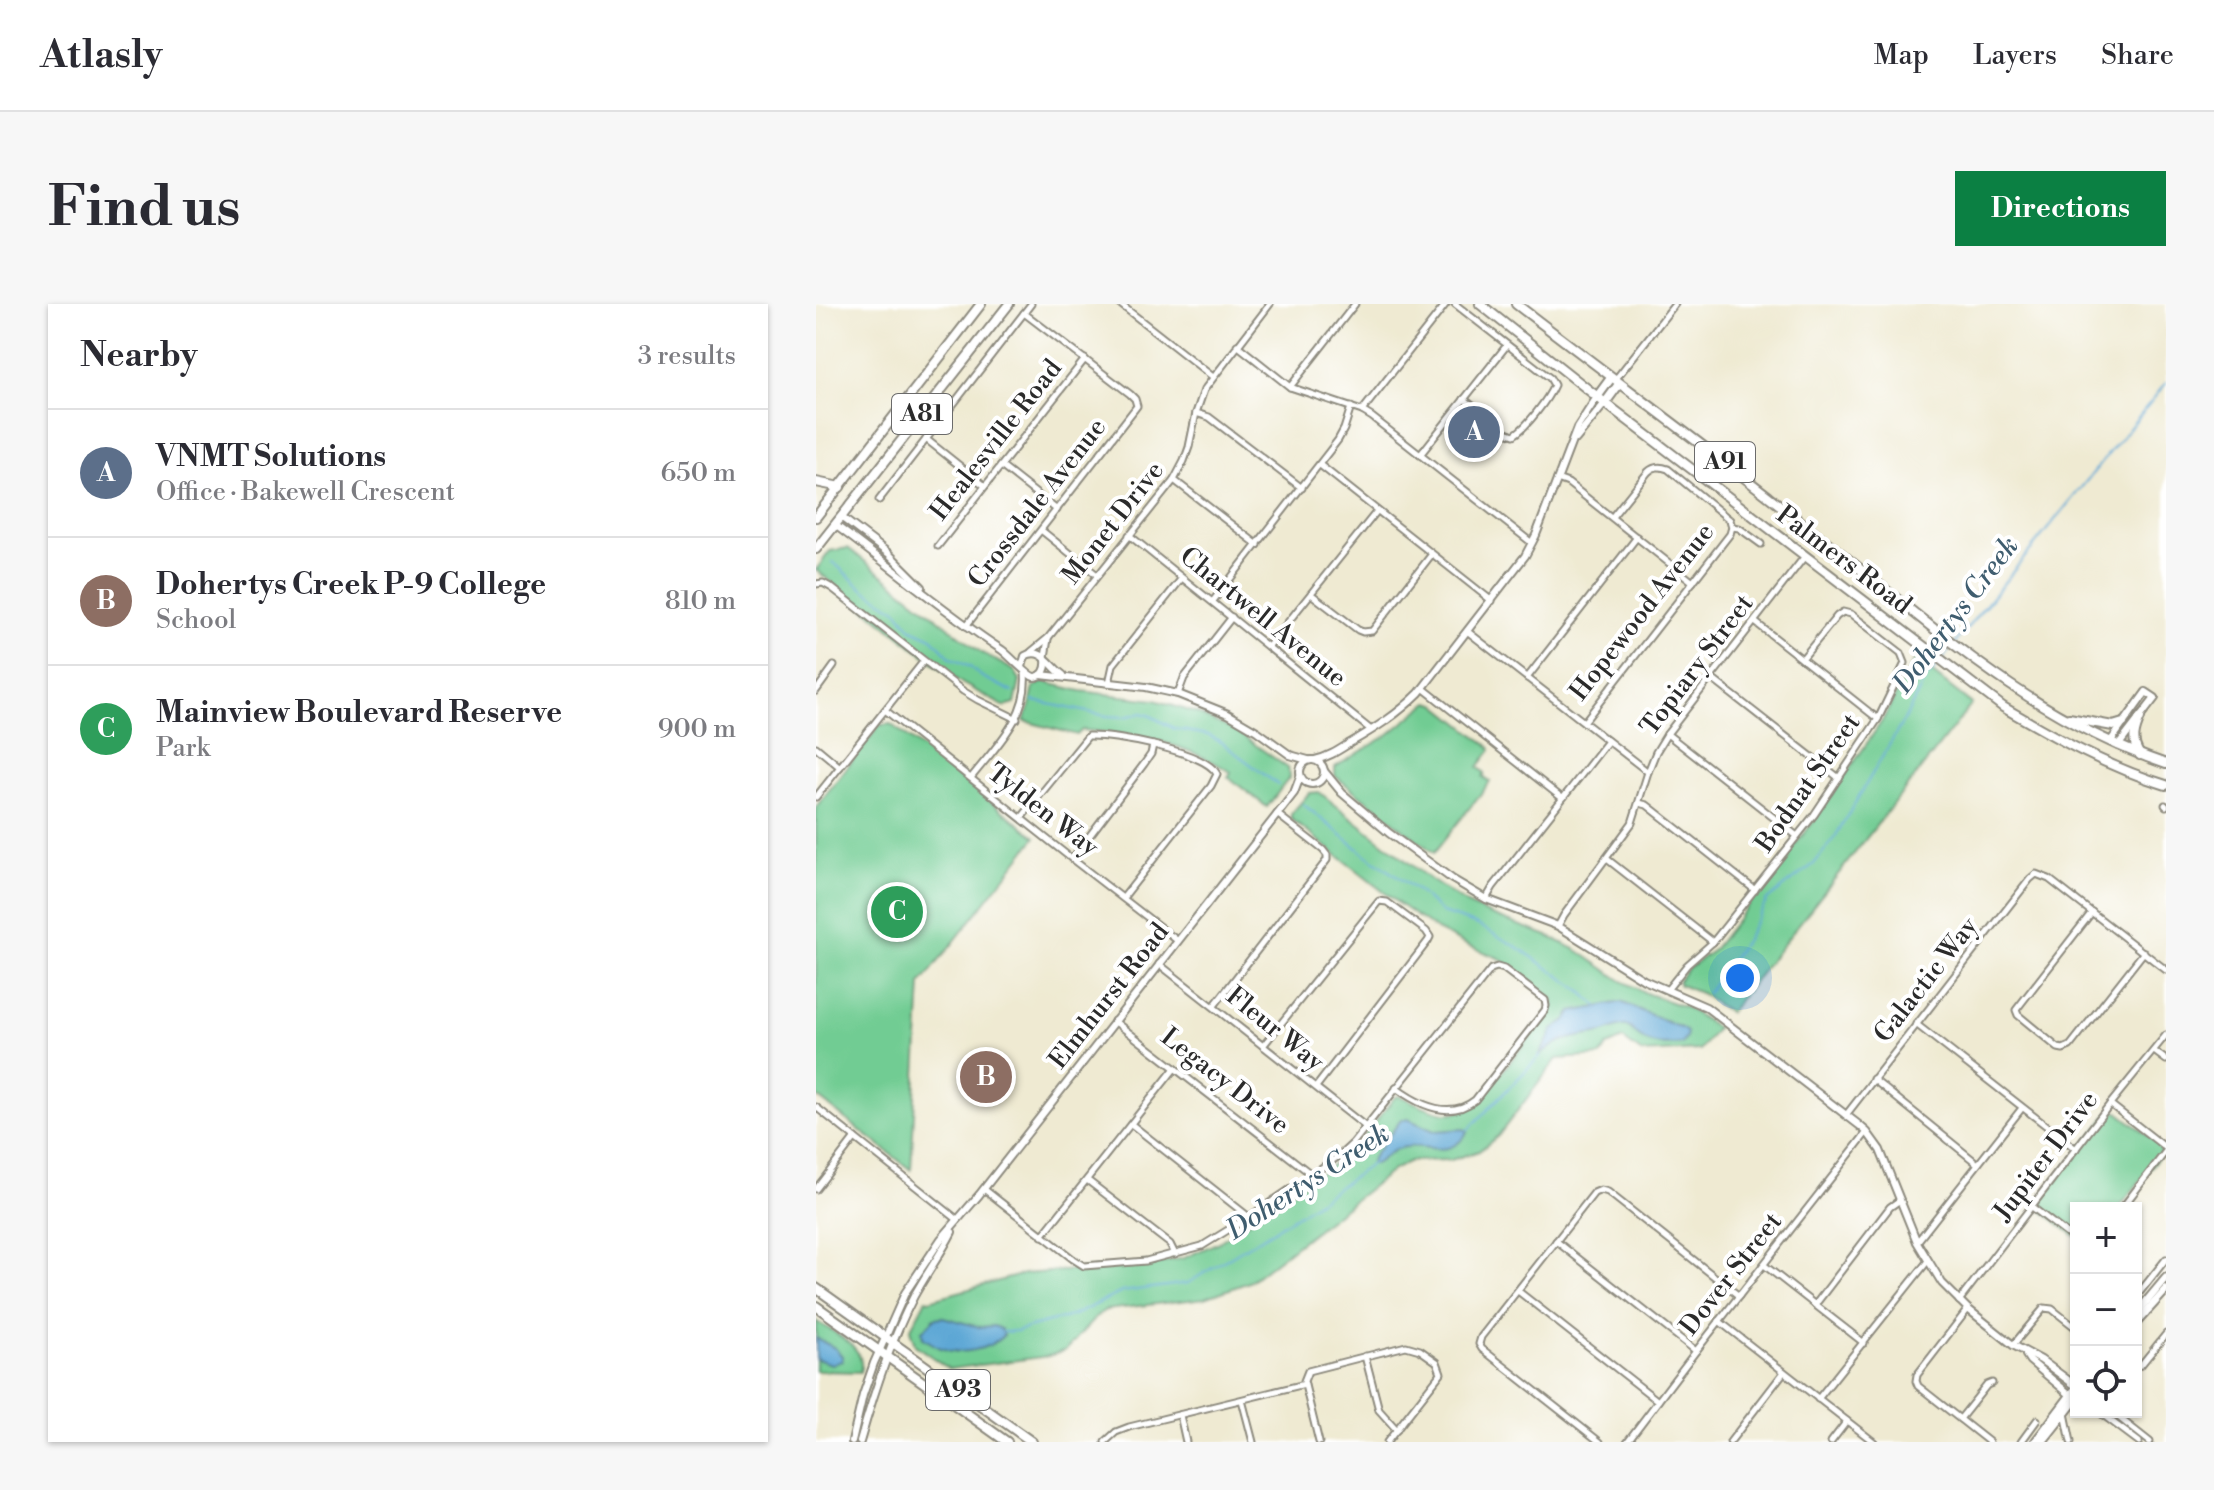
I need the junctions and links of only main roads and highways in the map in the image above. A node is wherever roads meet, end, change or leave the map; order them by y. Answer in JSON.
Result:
{"nodes":[{"id":1,"x":981,"y":304,"type":"edge"},
{"id":2,"x":1009,"y":304,"type":"edge"},
{"id":3,"x":1480,"y":304,"type":"edge"},
{"id":4,"x":1516,"y":304,"type":"edge"},
{"id":5,"x":1615,"y":381,"type":"junction"},
{"id":6,"x":1601,"y":400,"type":"junction"},
{"id":7,"x":816,"y":482,"type":"edge"},
{"id":8,"x":840,"y":487,"type":"junction"},
{"id":9,"x":819,"y":511,"type":"edge"},
{"id":10,"x":838,"y":521,"type":"junction"},
{"id":11,"x":816,"y":549,"type":"edge"},
{"id":12,"x":2057,"y":715,"type":"junction"},
{"id":13,"x":2140,"y":718,"type":"road end"},
{"id":14,"x":2123,"y":723,"type":"road end"},
{"id":15,"x":2114,"y":744,"type":"junction"},
{"id":16,"x":2140,"y":755,"type":"junction"},
{"id":17,"x":2104,"y":762,"type":"junction"},
{"id":18,"x":2166,"y":764,"type":"edge"},
{"id":19,"x":2166,"y":785,"type":"edge"},
{"id":20,"x":2166,"y":1278,"type":"edge"},
{"id":21,"x":816,"y":1288,"type":"edge"},
{"id":22,"x":2166,"y":1290,"type":"edge"},
{"id":23,"x":2142,"y":1307,"type":"edge"},
{"id":24,"x":819,"y":1308,"type":"edge"},
{"id":25,"x":2142,"y":1316,"type":"edge"},
{"id":26,"x":2070,"y":1398,"type":"edge"},
{"id":27,"x":2070,"y":1402,"type":"edge"},
{"id":28,"x":1007,"y":1442,"type":"edge"},
{"id":29,"x":1032,"y":1442,"type":"edge"},
{"id":30,"x":2035,"y":1442,"type":"edge"},
{"id":31,"x":2042,"y":1442,"type":"edge"}],
"edges":[{"from":1,"to":8,"type":"highway","number":"A81"},
{"from":2,"to":10,"type":"highway","number":"A81"},
{"from":3,"to":6,"type":"highway","name":"Palmers Road","number":"A91"},
{"from":4,"to":5,"type":"highway","name":"Palmers Road","number":"A91"},
{"from":5,"to":6,"type":"highway"},
{"from":5,"to":12,"type":"highway","name":"Palmers Road","number":"A91"},
{"from":6,"to":17,"type":"highway","name":"Palmers Road","number":"A91"},
{"from":7,"to":8,"type":"highway"},
{"from":8,"to":9,"type":"highway","number":"A81"},
{"from":9,"to":10,"type":"highway"},
{"from":10,"to":11,"type":"highway","number":"A81"},
{"from":12,"to":14,"type":"highway"},
{"from":12,"to":15,"type":"highway","name":"Palmers Road","number":"A91"},
{"from":13,"to":16,"type":"highway"},
{"from":15,"to":16,"type":"highway","name":"Palmers Road","number":"A91"},
{"from":15,"to":17,"type":"highway"},
{"from":16,"to":18,"type":"highway","name":"Palmers Road","number":"A91"},
{"from":17,"to":19,"type":"highway","name":"Palmers Road","number":"A91"},
{"from":20,"to":23,"type":"main road"},
{"from":21,"to":29,"type":"highway","number":"A93"},
{"from":22,"to":25,"type":"main road"},
{"from":24,"to":28,"type":"highway","number":"A93"},
{"from":26,"to":30,"type":"main road"},
{"from":27,"to":31,"type":"main road"}]}
